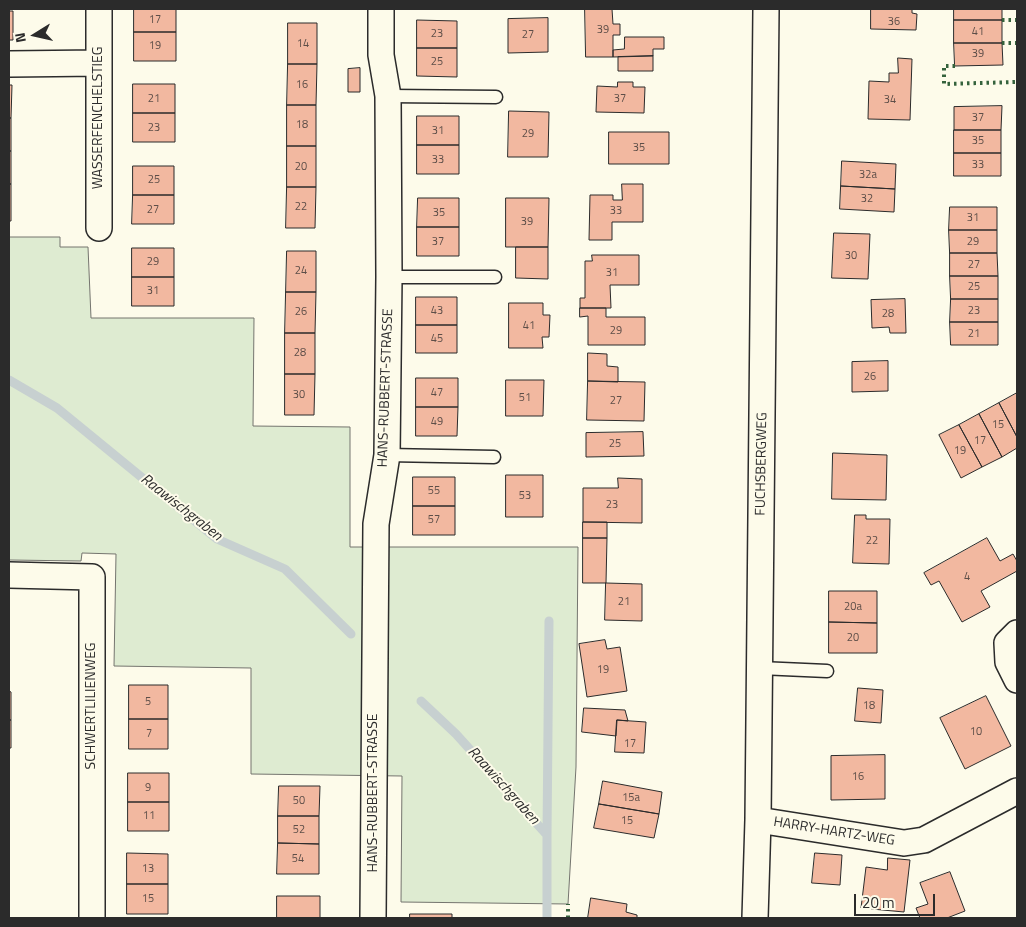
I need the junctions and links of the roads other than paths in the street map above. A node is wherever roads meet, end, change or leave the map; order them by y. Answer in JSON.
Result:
{"nodes":[{"id":1,"x":99,"y":9,"type":"edge"},
{"id":2,"x":381,"y":9,"type":"edge"},
{"id":3,"x":766,"y":9,"type":"edge"},
{"id":4,"x":99,"y":63,"type":"junction"},
{"id":5,"x":9,"y":64,"type":"edge"},
{"id":6,"x":388,"y":96,"type":"junction"},
{"id":7,"x":496,"y":97,"type":"dead end"},
{"id":8,"x":99,"y":228,"type":"dead end"},
{"id":9,"x":389,"y":277,"type":"junction"},
{"id":10,"x":494,"y":277,"type":"dead end"},
{"id":11,"x":386,"y":455,"type":"junction"},
{"id":12,"x":494,"y":457,"type":"dead end"},
{"id":13,"x":9,"y":575,"type":"edge"},
{"id":14,"x":1017,"y":633,"type":"edge"},
{"id":15,"x":760,"y":668,"type":"junction"},
{"id":16,"x":827,"y":671,"type":"dead end"},
{"id":17,"x":1017,"y":680,"type":"edge"},
{"id":18,"x":1017,"y":791,"type":"edge"},
{"id":19,"x":758,"y":820,"type":"junction"},
{"id":20,"x":92,"y":918,"type":"edge"},
{"id":21,"x":373,"y":918,"type":"edge"},
{"id":22,"x":755,"y":918,"type":"edge"}],
"edges":[{"from":1,"to":4,"type":"street","name":"WASSERFENCHELSTIEG"},
{"from":2,"to":6,"type":"street","name":"HANS-RUBBERT-STRASSE"},
{"from":3,"to":15,"type":"street","name":"FUCHSBERGWEG"},
{"from":4,"to":5,"type":"street"},
{"from":4,"to":8,"type":"street","name":"WASSERFENCHELSTIEG"},
{"from":6,"to":7,"type":"lane"},
{"from":6,"to":9,"type":"street","name":"HANS-RUBBERT-STRASSE"},
{"from":9,"to":10,"type":"lane"},
{"from":9,"to":11,"type":"street","name":"HANS-RUBBERT-STRASSE"},
{"from":11,"to":12,"type":"lane"},
{"from":11,"to":21,"type":"street","name":"HANS-RUBBERT-STRASSE"},
{"from":13,"to":20,"type":"street","name":"SCHWERTLILIENWEG"},
{"from":14,"to":17,"type":"street"},
{"from":15,"to":16,"type":"lane"},
{"from":15,"to":19,"type":"street","name":"FUCHSBERGWEG"},
{"from":18,"to":19,"type":"street","name":"HARRY-HARTZ-WEG"},
{"from":19,"to":22,"type":"street","name":"FUCHSBERGWEG"}]}
